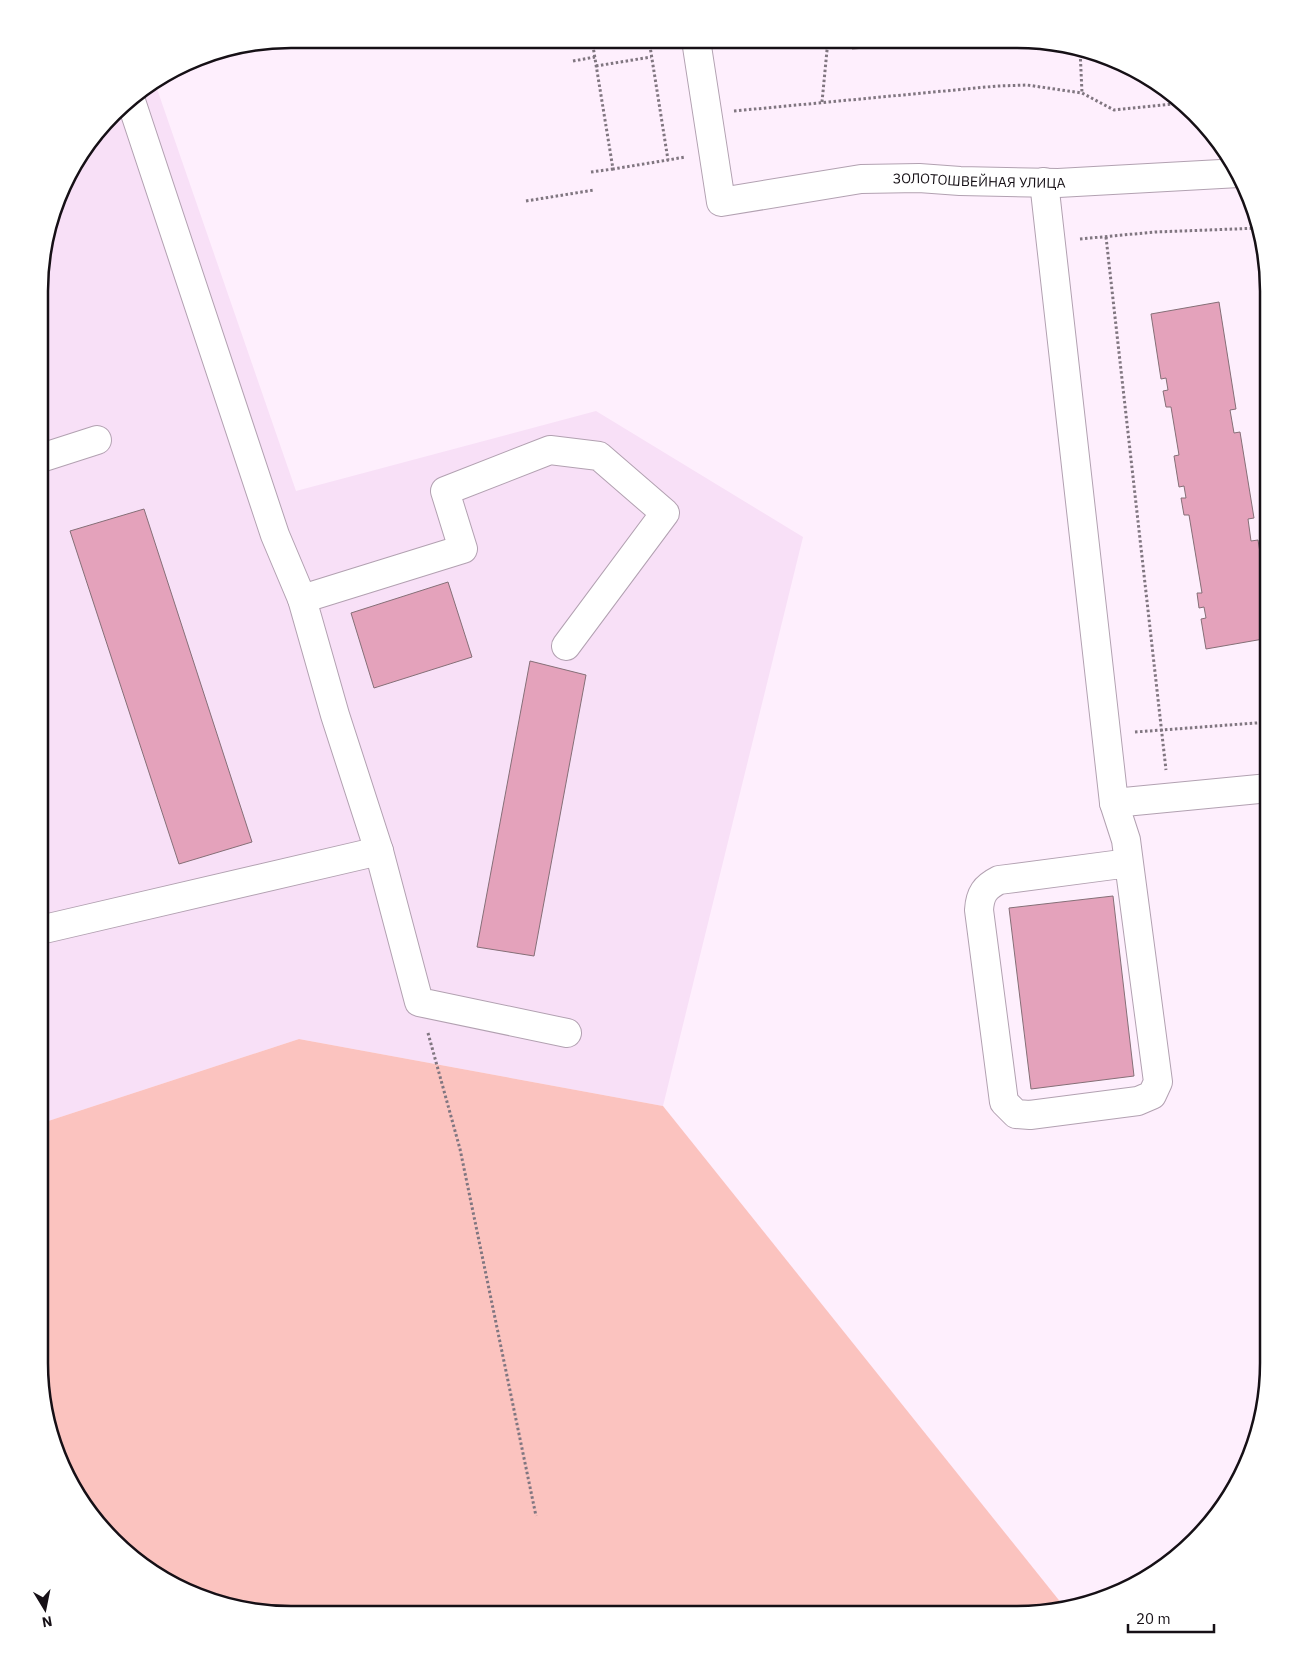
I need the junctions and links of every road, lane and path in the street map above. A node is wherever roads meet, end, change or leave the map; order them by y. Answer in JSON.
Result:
{"nodes":[{"id":1,"x":593,"y":48,"type":"edge"},
{"id":2,"x":650,"y":48,"type":"edge"},
{"id":3,"x":697,"y":48,"type":"edge"},
{"id":4,"x":827,"y":48,"type":"edge"},
{"id":5,"x":1080,"y":56,"type":"edge"},
{"id":6,"x":595,"y":57,"type":"junction"},
{"id":7,"x":652,"y":57,"type":"junction"},
{"id":8,"x":574,"y":61,"type":"dead end"},
{"id":9,"x":596,"y":66,"type":"junction"},
{"id":10,"x":1082,"y":93,"type":"junction"},
{"id":11,"x":822,"y":102,"type":"junction"},
{"id":12,"x":1173,"y":104,"type":"edge"},
{"id":13,"x":133,"y":106,"type":"edge"},
{"id":14,"x":707,"y":114,"type":"junction"},
{"id":15,"x":713,"y":152,"type":"junction"},
{"id":16,"x":668,"y":160,"type":"junction"},
{"id":17,"x":613,"y":168,"type":"junction"},
{"id":18,"x":591,"y":172,"type":"dead end"},
{"id":19,"x":1230,"y":173,"type":"edge"},
{"id":20,"x":1044,"y":182,"type":"junction"},
{"id":21,"x":594,"y":190,"type":"dead end"},
{"id":22,"x":526,"y":201,"type":"dead end"},
{"id":23,"x":1252,"y":228,"type":"edge"},
{"id":24,"x":1106,"y":237,"type":"junction"},
{"id":25,"x":1051,"y":242,"type":"junction"},
{"id":26,"x":97,"y":440,"type":"dead end"},
{"id":27,"x":48,"y":455,"type":"edge"},
{"id":28,"x":302,"y":599,"type":"junction"},
{"id":29,"x":566,"y":646,"type":"dead end"},
{"id":30,"x":1260,"y":723,"type":"edge"},
{"id":31,"x":1162,"y":730,"type":"junction"},
{"id":32,"x":1107,"y":734,"type":"junction"},
{"id":33,"x":1260,"y":789,"type":"edge"},
{"id":34,"x":1170,"y":798,"type":"junction"},
{"id":35,"x":1114,"y":803,"type":"junction"},
{"id":36,"x":378,"y":851,"type":"junction"},
{"id":37,"x":1129,"y":863,"type":"junction"},
{"id":38,"x":48,"y":928,"type":"edge"},
{"id":39,"x":419,"y":1002,"type":"junction"},
{"id":40,"x":566,"y":1033,"type":"dead end"},
{"id":41,"x":536,"y":1516,"type":"dead end"}],
"edges":[{"from":1,"to":6,"type":"path"},
{"from":2,"to":7,"type":"path"},
{"from":3,"to":14,"type":"street"},
{"from":4,"to":11,"type":"path"},
{"from":5,"to":10,"type":"path"},
{"from":6,"to":8,"type":"path"},
{"from":6,"to":9,"type":"path"},
{"from":7,"to":9,"type":"path"},
{"from":7,"to":16,"type":"path"},
{"from":9,"to":17,"type":"path"},
{"from":10,"to":11,"type":"path"},
{"from":10,"to":12,"type":"path"},
{"from":11,"to":14,"type":"path"},
{"from":13,"to":28,"type":"street"},
{"from":14,"to":15,"type":"street"},
{"from":15,"to":16,"type":"path"},
{"from":15,"to":20,"type":"street","name":"ЗОЛОТОШВЕЙНАЯ УЛИЦА"},
{"from":16,"to":17,"type":"path"},
{"from":17,"to":18,"type":"path"},
{"from":19,"to":20,"type":"street","name":"ЗОЛОТОШВЕЙНАЯ УЛИЦА"},
{"from":20,"to":25,"type":"street"},
{"from":21,"to":22,"type":"path"},
{"from":23,"to":24,"type":"path"},
{"from":24,"to":25,"type":"path"},
{"from":24,"to":31,"type":"path"},
{"from":25,"to":32,"type":"street"},
{"from":26,"to":27,"type":"street"},
{"from":28,"to":29,"type":"street"},
{"from":28,"to":36,"type":"street"},
{"from":30,"to":31,"type":"path"},
{"from":31,"to":32,"type":"path"},
{"from":31,"to":34,"type":"path"},
{"from":32,"to":35,"type":"street"},
{"from":33,"to":34,"type":"street"},
{"from":34,"to":35,"type":"street"},
{"from":35,"to":37,"type":"street"},
{"from":36,"to":38,"type":"street"},
{"from":36,"to":39,"type":"street"},
{"from":37,"to":37,"type":"street"},
{"from":39,"to":40,"type":"street"},
{"from":39,"to":41,"type":"path"}]}
